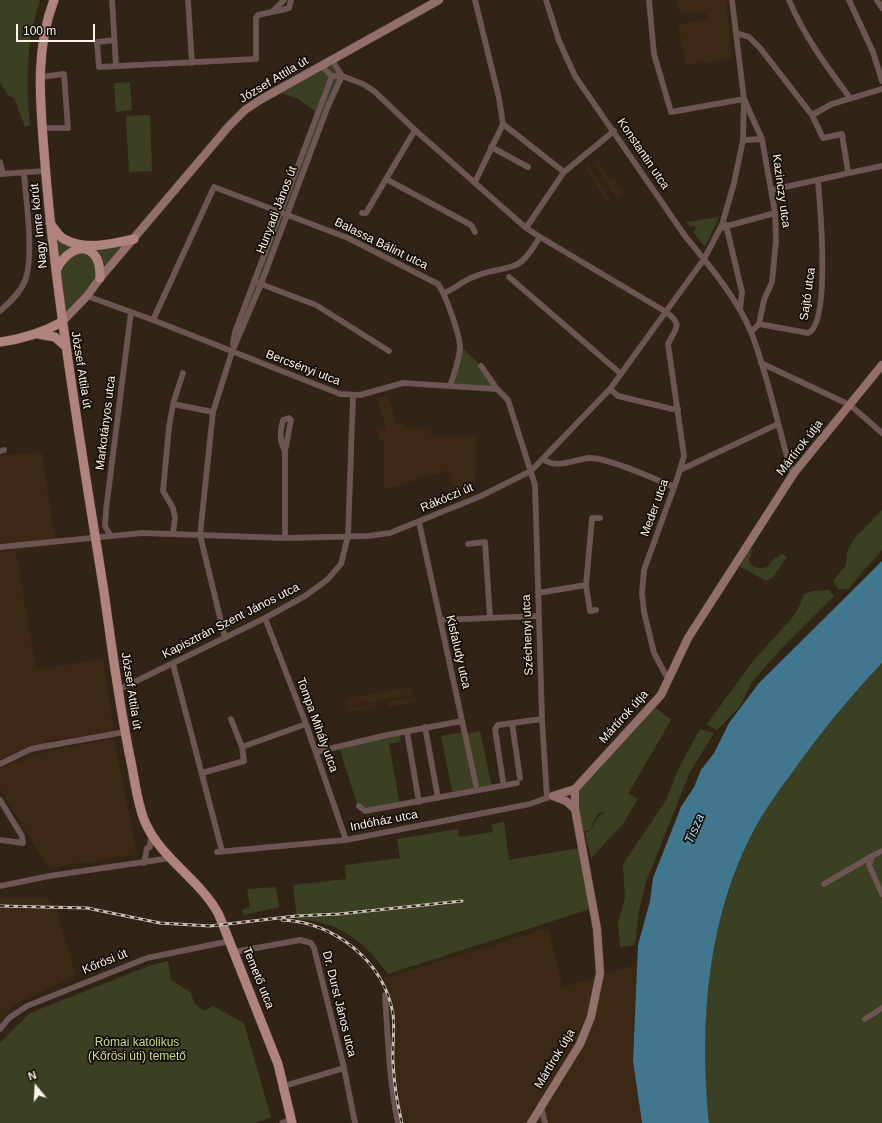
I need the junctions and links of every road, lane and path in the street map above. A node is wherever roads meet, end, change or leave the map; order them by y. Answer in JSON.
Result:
{"nodes":[{"id":1,"x":48,"y":0,"type":"edge"},
{"id":2,"x":54,"y":0,"type":"edge"},
{"id":3,"x":112,"y":0,"type":"edge"},
{"id":4,"x":188,"y":0,"type":"edge"},
{"id":5,"x":284,"y":0,"type":"edge"},
{"id":6,"x":291,"y":0,"type":"edge"},
{"id":7,"x":475,"y":0,"type":"edge"},
{"id":8,"x":546,"y":0,"type":"edge"},
{"id":9,"x":649,"y":0,"type":"edge"},
{"id":10,"x":789,"y":0,"type":"edge"},
{"id":11,"x":849,"y":0,"type":"edge"},
{"id":12,"x":877,"y":0,"type":"edge"},
{"id":13,"x":436,"y":1,"type":"edge"},
{"id":14,"x":733,"y":1,"type":"edge"},
{"id":15,"x":882,"y":8,"type":"edge"},
{"id":16,"x":51,"y":9,"type":"junction"},
{"id":17,"x":272,"y":12,"type":"junction"},
{"id":18,"x":736,"y":33,"type":"junction"},
{"id":19,"x":114,"y":40,"type":"junction"},
{"id":20,"x":332,"y":60,"type":"junction"},
{"id":21,"x":192,"y":63,"type":"junction"},
{"id":22,"x":116,"y":66,"type":"junction"},
{"id":23,"x":321,"y":66,"type":"junction"},
{"id":24,"x":332,"y":76,"type":"junction"},
{"id":25,"x":342,"y":76,"type":"junction"},
{"id":26,"x":40,"y":77,"type":"junction"},
{"id":27,"x":882,"y":81,"type":"edge"},
{"id":28,"x":882,"y":89,"type":"edge"},
{"id":29,"x":850,"y":98,"type":"junction"},
{"id":30,"x":744,"y":99,"type":"junction"},
{"id":31,"x":812,"y":115,"type":"junction"},
{"id":32,"x":503,"y":124,"type":"junction"},
{"id":33,"x":42,"y":128,"type":"junction"},
{"id":34,"x":415,"y":130,"type":"junction"},
{"id":35,"x":614,"y":132,"type":"junction"},
{"id":36,"x":762,"y":139,"type":"junction"},
{"id":37,"x":743,"y":140,"type":"junction"},
{"id":38,"x":491,"y":147,"type":"junction"},
{"id":39,"x":0,"y":162,"type":"edge"},
{"id":40,"x":882,"y":166,"type":"edge"},
{"id":41,"x":528,"y":167,"type":"dead end"},
{"id":42,"x":45,"y":171,"type":"junction"},
{"id":43,"x":564,"y":172,"type":"junction"},
{"id":44,"x":848,"y":172,"type":"junction"},
{"id":45,"x":24,"y":173,"type":"junction"},
{"id":46,"x":1,"y":174,"type":"edge"},
{"id":47,"x":386,"y":179,"type":"junction"},
{"id":48,"x":818,"y":181,"type":"junction"},
{"id":49,"x":474,"y":182,"type":"junction"},
{"id":50,"x":771,"y":190,"type":"junction"},
{"id":51,"x":280,"y":212,"type":"junction"},
{"id":52,"x":362,"y":213,"type":"dead end"},
{"id":53,"x":775,"y":213,"type":"junction"},
{"id":54,"x":286,"y":215,"type":"junction"},
{"id":55,"x":49,"y":222,"type":"junction"},
{"id":56,"x":722,"y":226,"type":"junction"},
{"id":57,"x":526,"y":228,"type":"junction"},
{"id":58,"x":475,"y":232,"type":"dead end"},
{"id":59,"x":540,"y":237,"type":"junction"},
{"id":60,"x":134,"y":239,"type":"junction"},
{"id":61,"x":704,"y":259,"type":"junction"},
{"id":62,"x":56,"y":272,"type":"junction"},
{"id":63,"x":509,"y":277,"type":"dead end"},
{"id":64,"x":100,"y":278,"type":"junction"},
{"id":65,"x":254,"y":282,"type":"junction"},
{"id":66,"x":261,"y":284,"type":"junction"},
{"id":67,"x":444,"y":293,"type":"junction"},
{"id":68,"x":87,"y":296,"type":"junction"},
{"id":69,"x":740,"y":310,"type":"junction"},
{"id":70,"x":0,"y":311,"type":"edge"},
{"id":71,"x":131,"y":312,"type":"junction"},
{"id":72,"x":666,"y":312,"type":"junction"},
{"id":73,"x":154,"y":320,"type":"junction"},
{"id":74,"x":62,"y":322,"type":"junction"},
{"id":75,"x":759,"y":324,"type":"junction"},
{"id":76,"x":751,"y":332,"type":"junction"},
{"id":77,"x":38,"y":334,"type":"junction"},
{"id":78,"x":0,"y":342,"type":"edge"},
{"id":79,"x":65,"y":346,"type":"junction"},
{"id":80,"x":388,"y":351,"type":"dead end"},
{"id":81,"x":232,"y":352,"type":"junction"},
{"id":82,"x":761,"y":363,"type":"junction"},
{"id":83,"x":882,"y":365,"type":"edge"},
{"id":84,"x":481,"y":366,"type":"dead end"},
{"id":85,"x":183,"y":373,"type":"dead end"},
{"id":86,"x":621,"y":374,"type":"junction"},
{"id":87,"x":450,"y":386,"type":"junction"},
{"id":88,"x":497,"y":389,"type":"junction"},
{"id":89,"x":610,"y":389,"type":"junction"},
{"id":90,"x":353,"y":396,"type":"junction"},
{"id":91,"x":173,"y":404,"type":"junction"},
{"id":92,"x":850,"y":405,"type":"junction"},
{"id":93,"x":678,"y":409,"type":"junction"},
{"id":94,"x":213,"y":412,"type":"junction"},
{"id":95,"x":778,"y":424,"type":"junction"},
{"id":96,"x":882,"y":433,"type":"edge"},
{"id":97,"x":285,"y":451,"type":"junction"},
{"id":98,"x":543,"y":459,"type":"junction"},
{"id":99,"x":680,"y":470,"type":"junction"},
{"id":100,"x":531,"y":471,"type":"junction"},
{"id":101,"x":794,"y":473,"type":"junction"},
{"id":102,"x":674,"y":487,"type":"junction"},
{"id":103,"x":600,"y":518,"type":"dead end"},
{"id":104,"x":419,"y":522,"type":"junction"},
{"id":105,"x":173,"y":534,"type":"junction"},
{"id":106,"x":200,"y":535,"type":"junction"},
{"id":107,"x":110,"y":536,"type":"junction"},
{"id":108,"x":348,"y":536,"type":"junction"},
{"id":109,"x":95,"y":538,"type":"junction"},
{"id":110,"x":285,"y":538,"type":"junction"},
{"id":111,"x":468,"y":544,"type":"dead end"},
{"id":112,"x":0,"y":547,"type":"edge"},
{"id":113,"x":586,"y":585,"type":"junction"},
{"id":114,"x":538,"y":594,"type":"junction"},
{"id":115,"x":596,"y":610,"type":"dead end"},
{"id":116,"x":538,"y":616,"type":"junction"},
{"id":117,"x":265,"y":618,"type":"junction"},
{"id":118,"x":490,"y":618,"type":"junction"},
{"id":119,"x":440,"y":620,"type":"junction"},
{"id":120,"x":225,"y":638,"type":"junction"},
{"id":121,"x":173,"y":664,"type":"junction"},
{"id":122,"x":669,"y":681,"type":"junction"},
{"id":123,"x":118,"y":690,"type":"junction"},
{"id":124,"x":542,"y":719,"type":"junction"},
{"id":125,"x":231,"y":720,"type":"dead end"},
{"id":126,"x":462,"y":721,"type":"junction"},
{"id":127,"x":512,"y":723,"type":"junction"},
{"id":128,"x":306,"y":724,"type":"junction"},
{"id":129,"x":425,"y":727,"type":"junction"},
{"id":130,"x":125,"y":732,"type":"junction"},
{"id":131,"x":406,"y":732,"type":"junction"},
{"id":132,"x":242,"y":747,"type":"junction"},
{"id":133,"x":316,"y":752,"type":"junction"},
{"id":134,"x":0,"y":764,"type":"edge"},
{"id":135,"x":202,"y":773,"type":"junction"},
{"id":136,"x":520,"y":778,"type":"dead end"},
{"id":137,"x":503,"y":781,"type":"dead end"},
{"id":138,"x":517,"y":783,"type":"dead end"},
{"id":139,"x":476,"y":785,"type":"dead end"},
{"id":140,"x":575,"y":789,"type":"junction"},
{"id":141,"x":550,"y":797,"type":"junction"},
{"id":142,"x":438,"y":798,"type":"junction"},
{"id":143,"x":0,"y":800,"type":"edge"},
{"id":144,"x":418,"y":802,"type":"junction"},
{"id":145,"x":359,"y":806,"type":"dead end"},
{"id":146,"x":575,"y":809,"type":"junction"},
{"id":147,"x":151,"y":834,"type":"junction"},
{"id":148,"x":0,"y":840,"type":"edge"},
{"id":149,"x":346,"y":840,"type":"junction"},
{"id":150,"x":882,"y":851,"type":"edge"},
{"id":151,"x":872,"y":856,"type":"junction"},
{"id":152,"x":170,"y":858,"type":"junction"},
{"id":153,"x":144,"y":863,"type":"junction"},
{"id":154,"x":824,"y":884,"type":"dead end"},
{"id":155,"x":0,"y":886,"type":"edge"},
{"id":156,"x":882,"y":894,"type":"edge"},
{"id":157,"x":230,"y":941,"type":"junction"},
{"id":158,"x":234,"y":952,"type":"junction"},
{"id":159,"x":385,"y":995,"type":"dead end"},
{"id":160,"x":882,"y":1008,"type":"edge"},
{"id":161,"x":865,"y":1019,"type":"dead end"},
{"id":162,"x":0,"y":1029,"type":"edge"},
{"id":163,"x":344,"y":1068,"type":"junction"},
{"id":164,"x":284,"y":1086,"type":"junction"},
{"id":165,"x":541,"y":1106,"type":"junction"},
{"id":166,"x":292,"y":1121,"type":"edge"},
{"id":167,"x":282,"y":1123,"type":"edge"},
{"id":168,"x":355,"y":1123,"type":"edge"},
{"id":169,"x":398,"y":1123,"type":"edge"},
{"id":170,"x":531,"y":1123,"type":"edge"},
{"id":171,"x":546,"y":1123,"type":"edge"}],
"edges":[{"from":1,"to":16,"type":"street"},
{"from":2,"to":16,"type":"main road","name":"Nagy Imre körút"},
{"from":3,"to":19,"type":"street"},
{"from":4,"to":21,"type":"street"},
{"from":5,"to":17,"type":"street"},
{"from":6,"to":17,"type":"street"},
{"from":7,"to":32,"type":"street"},
{"from":8,"to":35,"type":"street","name":"Konstantin utca"},
{"from":9,"to":30,"type":"street"},
{"from":10,"to":29,"type":"street"},
{"from":11,"to":27,"type":"street"},
{"from":12,"to":15,"type":"street"},
{"from":13,"to":20,"type":"street","name":"József Attila út"},
{"from":14,"to":18,"type":"street"},
{"from":16,"to":26,"type":"main road","name":"Nagy Imre körút"},
{"from":17,"to":21,"type":"street"},
{"from":18,"to":30,"type":"street"},
{"from":18,"to":31,"type":"street"},
{"from":19,"to":22,"type":"street"},
{"from":19,"to":22,"type":"street"},
{"from":20,"to":23,"type":"street","name":"József Attila út"},
{"from":20,"to":25,"type":"street"},
{"from":21,"to":22,"type":"street"},
{"from":23,"to":24,"type":"street"},
{"from":23,"to":60,"type":"street","name":"József Attila út"},
{"from":24,"to":25,"type":"street"},
{"from":24,"to":51,"type":"street","name":"Hunyadi János út"},
{"from":25,"to":34,"type":"street"},
{"from":25,"to":54,"type":"street","name":"Hunyadi János út"},
{"from":26,"to":33,"type":"main road","name":"Nagy Imre körút"},
{"from":26,"to":33,"type":"street"},
{"from":28,"to":29,"type":"street"},
{"from":29,"to":31,"type":"street"},
{"from":30,"to":36,"type":"street"},
{"from":30,"to":37,"type":"street","name":"Rákóczi út"},
{"from":31,"to":44,"type":"street"},
{"from":32,"to":38,"type":"street"},
{"from":32,"to":43,"type":"street"},
{"from":33,"to":42,"type":"main road","name":"Nagy Imre körút"},
{"from":34,"to":47,"type":"street"},
{"from":34,"to":49,"type":"street"},
{"from":35,"to":43,"type":"street"},
{"from":35,"to":61,"type":"street","name":"Konstantin utca"},
{"from":36,"to":37,"type":"street","name":"Kazinczy utca"},
{"from":36,"to":50,"type":"street","name":"Kazinczy utca"},
{"from":37,"to":56,"type":"street","name":"Rákóczi út"},
{"from":38,"to":41,"type":"street"},
{"from":38,"to":49,"type":"street"},
{"from":39,"to":46,"type":"street"},
{"from":40,"to":44,"type":"street"},
{"from":42,"to":45,"type":"street"},
{"from":42,"to":55,"type":"main road","name":"Nagy Imre körút"},
{"from":43,"to":57,"type":"street"},
{"from":44,"to":48,"type":"street"},
{"from":45,"to":46,"type":"street"},
{"from":45,"to":70,"type":"street","name":"Nagy Imre körút"},
{"from":47,"to":52,"type":"street"},
{"from":47,"to":58,"type":"street"},
{"from":48,"to":50,"type":"street"},
{"from":48,"to":75,"type":"street","name":"Sajtó utca"},
{"from":49,"to":57,"type":"street"},
{"from":50,"to":53,"type":"street","name":"Kazinczy utca"},
{"from":51,"to":54,"type":"street","name":"Balassa Bálint utca"},
{"from":51,"to":65,"type":"street","name":"Hunyadi János út"},
{"from":51,"to":73,"type":"street","name":"Balassa Bálint utca"},
{"from":53,"to":56,"type":"street"},
{"from":53,"to":75,"type":"street","name":"Kazinczy utca"},
{"from":54,"to":66,"type":"street","name":"Hunyadi János út"},
{"from":54,"to":67,"type":"street","name":"Balassa Bálint utca"},
{"from":55,"to":60,"type":"main road"},
{"from":55,"to":62,"type":"main road","name":"Nagy Imre körút"},
{"from":56,"to":61,"type":"street","name":"Rákóczi út"},
{"from":56,"to":69,"type":"street"},
{"from":57,"to":59,"type":"street"},
{"from":59,"to":67,"type":"street"},
{"from":59,"to":72,"type":"street"},
{"from":60,"to":64,"type":"street","name":"József Attila út"},
{"from":61,"to":69,"type":"street","name":"Konstantin utca"},
{"from":61,"to":72,"type":"street","name":"Rákóczi út"},
{"from":62,"to":64,"type":"main road"},
{"from":62,"to":74,"type":"main road","name":"Nagy Imre körút"},
{"from":63,"to":86,"type":"street"},
{"from":64,"to":68,"type":"street","name":"József Attila út"},
{"from":65,"to":66,"type":"street"},
{"from":65,"to":81,"type":"street","name":"Hunyadi János út"},
{"from":66,"to":80,"type":"street"},
{"from":66,"to":81,"type":"street","name":"Hunyadi János út"},
{"from":67,"to":87,"type":"street","name":"Balassa Bálint utca"},
{"from":68,"to":71,"type":"street","name":"Bercsényi utca"},
{"from":68,"to":74,"type":"street","name":"József Attila út"},
{"from":69,"to":76,"type":"street","name":"Konstantin utca"},
{"from":71,"to":73,"type":"street","name":"Bercsényi utca"},
{"from":71,"to":107,"type":"street","name":"Markotányos utca"},
{"from":72,"to":86,"type":"street","name":"Rákóczi út"},
{"from":72,"to":93,"type":"street","name":"Meder utca"},
{"from":73,"to":81,"type":"street","name":"Bercsényi utca"},
{"from":74,"to":77,"type":"main road"},
{"from":74,"to":79,"type":"main road","name":"József Attila út"},
{"from":75,"to":76,"type":"street"},
{"from":76,"to":82,"type":"street","name":"Konstantin utca"},
{"from":77,"to":78,"type":"main road"},
{"from":77,"to":79,"type":"main road"},
{"from":79,"to":109,"type":"main road","name":"József Attila út"},
{"from":81,"to":90,"type":"street","name":"Bercsényi utca"},
{"from":81,"to":94,"type":"street","name":"Hunyadi János út"},
{"from":82,"to":92,"type":"street"},
{"from":82,"to":95,"type":"street","name":"Konstantin utca"},
{"from":83,"to":92,"type":"street","name":"Mártírok útja"},
{"from":84,"to":88,"type":"street"},
{"from":85,"to":91,"type":"street"},
{"from":86,"to":89,"type":"street","name":"Rákóczi út"},
{"from":87,"to":88,"type":"street","name":"Bercsényi utca"},
{"from":87,"to":90,"type":"street","name":"Bercsényi utca"},
{"from":88,"to":100,"type":"street"},
{"from":89,"to":93,"type":"street"},
{"from":89,"to":98,"type":"street","name":"Rákóczi út"},
{"from":90,"to":108,"type":"street","name":"Kapisztrán Szent János utca"},
{"from":91,"to":94,"type":"street"},
{"from":91,"to":105,"type":"street"},
{"from":92,"to":96,"type":"street"},
{"from":92,"to":101,"type":"street","name":"Mártírok útja"},
{"from":93,"to":99,"type":"street","name":"Meder utca"},
{"from":94,"to":106,"type":"street","name":"Hunyadi János út"},
{"from":95,"to":99,"type":"street"},
{"from":95,"to":101,"type":"street","name":"Konstantin utca"},
{"from":97,"to":97,"type":"street"},
{"from":97,"to":110,"type":"street"},
{"from":98,"to":100,"type":"street","name":"Rákóczi út"},
{"from":98,"to":102,"type":"street"},
{"from":99,"to":102,"type":"street","name":"Meder utca"},
{"from":100,"to":104,"type":"street","name":"Rákóczi út"},
{"from":100,"to":114,"type":"street","name":"Széchenyi utca"},
{"from":101,"to":122,"type":"street","name":"Mártírok útja"},
{"from":102,"to":122,"type":"street","name":"Meder utca"},
{"from":103,"to":113,"type":"street"},
{"from":104,"to":108,"type":"street","name":"Rákóczi út"},
{"from":104,"to":119,"type":"street","name":"Kisfaludy utca"},
{"from":105,"to":106,"type":"street","name":"Rákóczi út"},
{"from":105,"to":107,"type":"street","name":"Rákóczi út"},
{"from":106,"to":110,"type":"street","name":"Rákóczi út"},
{"from":106,"to":120,"type":"street","name":"Hunyadi János út"},
{"from":107,"to":109,"type":"street","name":"Rákóczi út"},
{"from":108,"to":110,"type":"street","name":"Rákóczi út"},
{"from":108,"to":117,"type":"street","name":"Kapisztrán Szent János utca"},
{"from":109,"to":112,"type":"street","name":"Rákóczi út"},
{"from":109,"to":123,"type":"main road","name":"József Attila út"},
{"from":111,"to":118,"type":"street"},
{"from":113,"to":114,"type":"street"},
{"from":113,"to":115,"type":"street"},
{"from":114,"to":116,"type":"street","name":"Széchenyi utca"},
{"from":116,"to":118,"type":"street"},
{"from":116,"to":124,"type":"street","name":"Széchenyi utca"},
{"from":117,"to":120,"type":"street","name":"Kapisztrán Szent János utca"},
{"from":117,"to":128,"type":"street","name":"Tompa Mihály utca"},
{"from":118,"to":119,"type":"street"},
{"from":119,"to":126,"type":"street","name":"Kisfaludy utca"},
{"from":120,"to":121,"type":"street","name":"Kapisztrán Szent János utca"},
{"from":121,"to":123,"type":"street","name":"Kapisztrán Szent János utca"},
{"from":121,"to":135,"type":"street"},
{"from":122,"to":140,"type":"street","name":"Mártírok útja"},
{"from":123,"to":130,"type":"main road","name":"József Attila út"},
{"from":124,"to":127,"type":"street"},
{"from":124,"to":141,"type":"street","name":"Széchenyi utca"},
{"from":125,"to":132,"type":"street"},
{"from":126,"to":129,"type":"street"},
{"from":126,"to":139,"type":"street","name":"Kisfaludy utca"},
{"from":127,"to":136,"type":"street"},
{"from":127,"to":137,"type":"street"},
{"from":128,"to":132,"type":"street"},
{"from":128,"to":133,"type":"street","name":"Tompa Mihály utca"},
{"from":129,"to":131,"type":"street"},
{"from":129,"to":142,"type":"street"},
{"from":130,"to":134,"type":"street"},
{"from":130,"to":147,"type":"main road","name":"József Attila út"},
{"from":131,"to":133,"type":"street"},
{"from":131,"to":144,"type":"street"},
{"from":132,"to":135,"type":"street"},
{"from":133,"to":149,"type":"street","name":"Tompa Mihály utca"},
{"from":135,"to":149,"type":"street","name":"Indóház utca"},
{"from":138,"to":142,"type":"street"},
{"from":140,"to":141,"type":"street"},
{"from":140,"to":146,"type":"street","name":"Mártírok útja"},
{"from":141,"to":146,"type":"street"},
{"from":141,"to":149,"type":"street","name":"Indóház utca"},
{"from":142,"to":144,"type":"street"},
{"from":143,"to":148,"type":"street"},
{"from":144,"to":145,"type":"street"},
{"from":146,"to":165,"type":"street","name":"Mártírok útja"},
{"from":147,"to":152,"type":"main road","name":"József Attila út"},
{"from":147,"to":153,"type":"street"},
{"from":150,"to":151,"type":"street"},
{"from":151,"to":154,"type":"street"},
{"from":151,"to":156,"type":"street"},
{"from":152,"to":153,"type":"street"},
{"from":152,"to":157,"type":"main road","name":"Temető utca"},
{"from":153,"to":155,"type":"street"},
{"from":157,"to":158,"type":"main road","name":"Temető utca"},
{"from":157,"to":162,"type":"street","name":"Kőrösi út"},
{"from":158,"to":163,"type":"street","name":"Dr. Durst János utca"},
{"from":158,"to":164,"type":"main road","name":"Temető utca"},
{"from":159,"to":169,"type":"street"},
{"from":160,"to":161,"type":"street"},
{"from":163,"to":164,"type":"street"},
{"from":163,"to":168,"type":"street","name":"Dr. Durst János utca"},
{"from":164,"to":166,"type":"main road","name":"Temető utca"},
{"from":165,"to":170,"type":"street","name":"Mártírok útja"},
{"from":165,"to":171,"type":"street"},
{"from":166,"to":167,"type":"street"}]}
